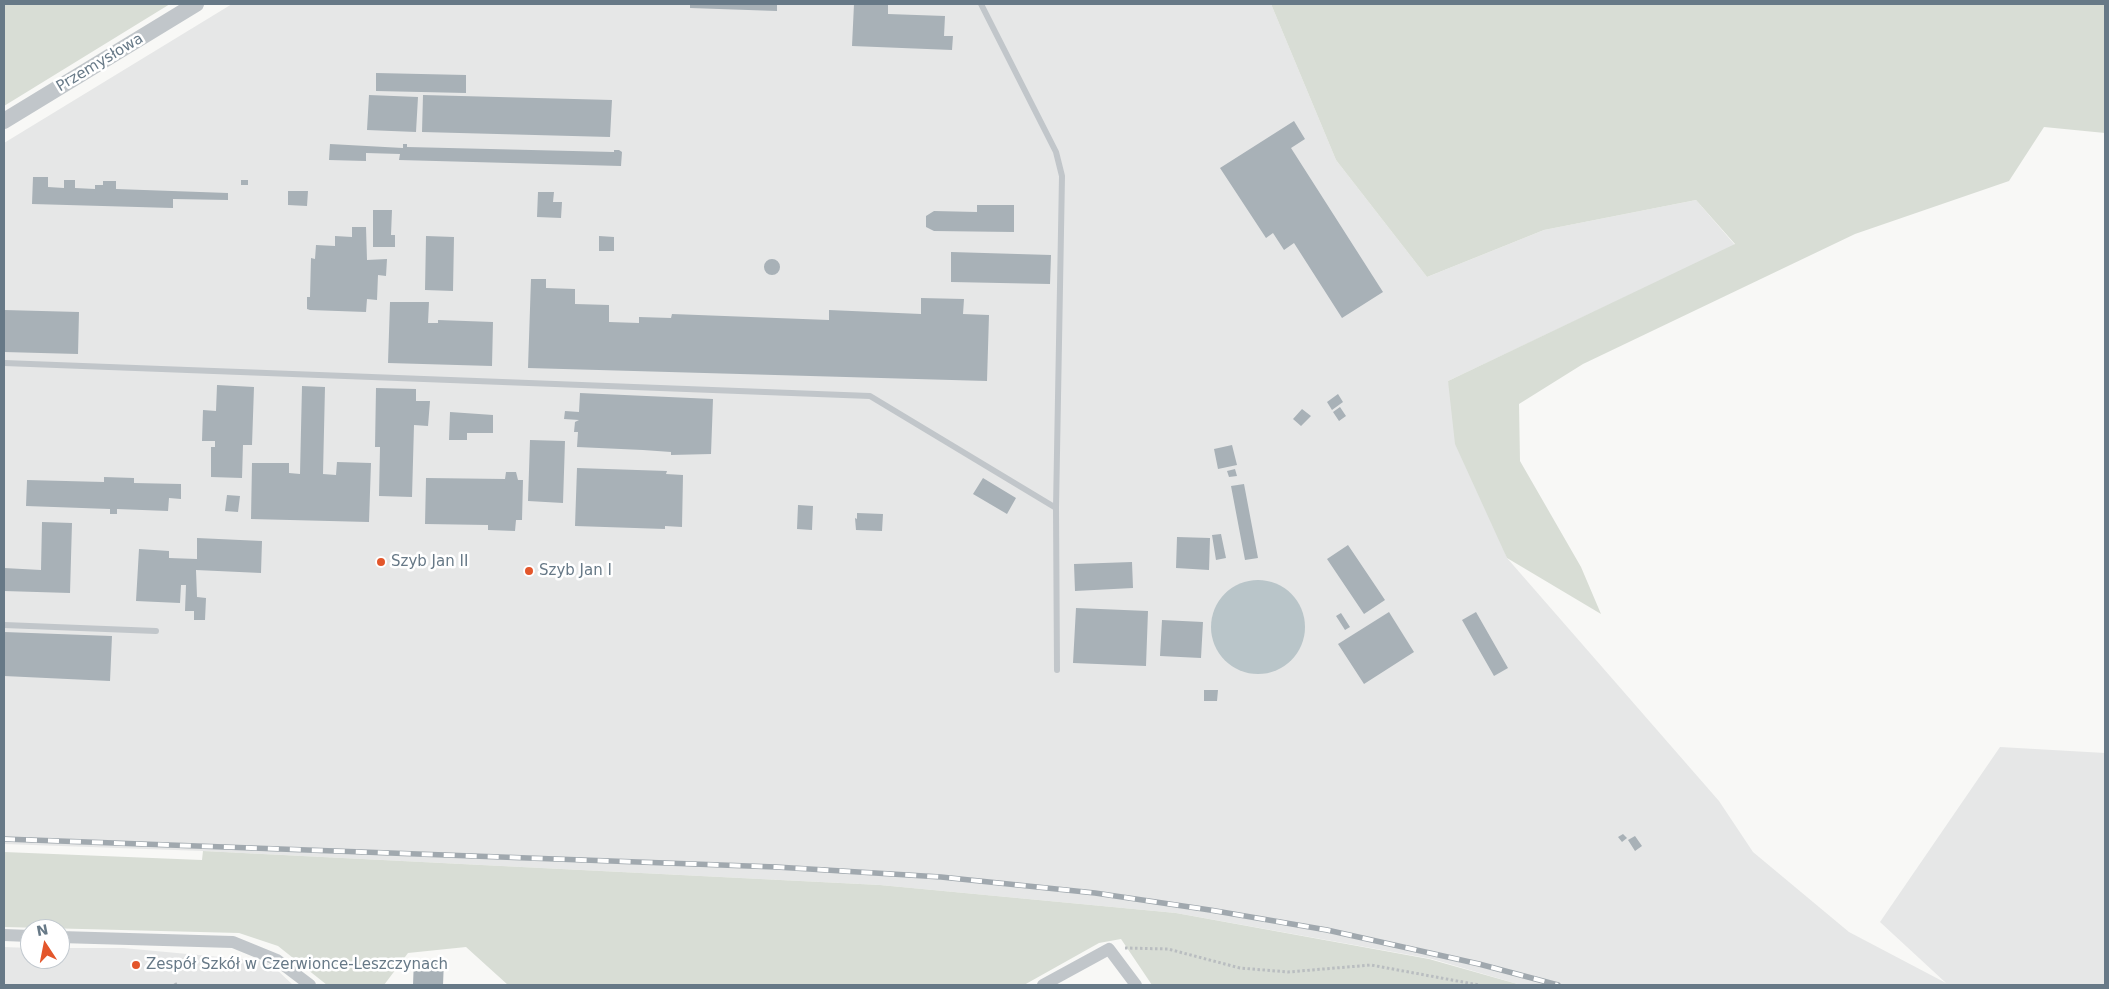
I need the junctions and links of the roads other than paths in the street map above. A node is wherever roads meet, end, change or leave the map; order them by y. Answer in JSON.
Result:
{"nodes":[{"id":1,"x":196,"y":4,"type":"edge"},
{"id":2,"x":981,"y":4,"type":"edge"},
{"id":3,"x":4,"y":122,"type":"edge"},
{"id":4,"x":4,"y":362,"type":"edge"},
{"id":5,"x":1056,"y":508,"type":"junction"},
{"id":6,"x":4,"y":625,"type":"edge"},
{"id":7,"x":156,"y":631,"type":"dead end"},
{"id":8,"x":1057,"y":670,"type":"dead end"},
{"id":9,"x":4,"y":935,"type":"edge"},
{"id":10,"x":20,"y":936,"type":"edge"},
{"id":11,"x":70,"y":937,"type":"edge"},
{"id":12,"x":310,"y":985,"type":"edge"},
{"id":13,"x":1043,"y":985,"type":"edge"},
{"id":14,"x":1136,"y":985,"type":"edge"}],
"edges":[{"from":1,"to":3,"type":"street","name":"Przemysłowa"},
{"from":2,"to":5,"type":"lane"},
{"from":4,"to":5,"type":"lane"},
{"from":5,"to":8,"type":"lane"},
{"from":6,"to":7,"type":"lane"},
{"from":9,"to":10,"type":"street"},
{"from":11,"to":12,"type":"street"},
{"from":13,"to":14,"type":"street"}]}
